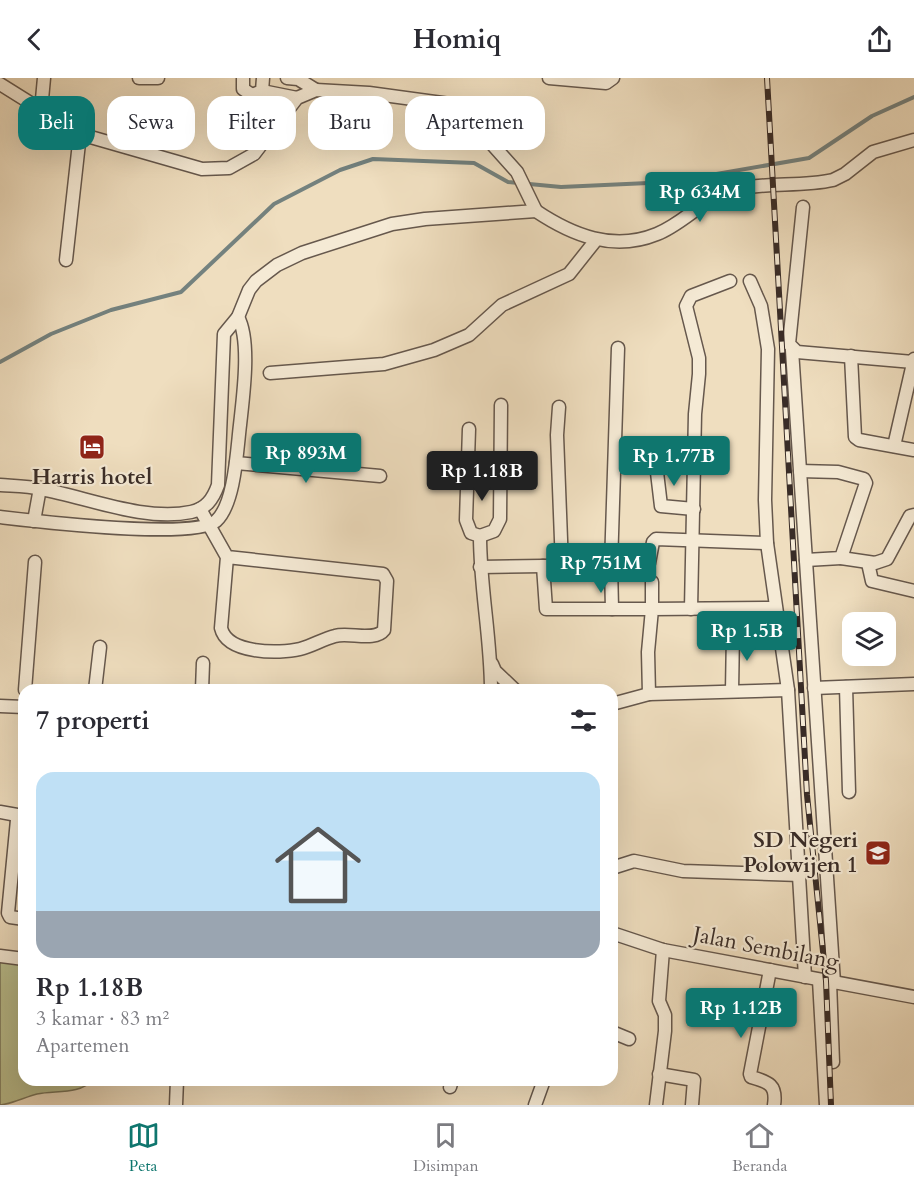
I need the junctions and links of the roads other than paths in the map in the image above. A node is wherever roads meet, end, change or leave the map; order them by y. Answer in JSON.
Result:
{"nodes":[{"id":1,"x":45,"y":78,"type":"edge"},
{"id":2,"x":139,"y":78,"type":"edge"},
{"id":3,"x":158,"y":78,"type":"edge"},
{"id":4,"x":243,"y":78,"type":"edge"},
{"id":5,"x":286,"y":78,"type":"edge"},
{"id":6,"x":549,"y":78,"type":"edge"},
{"id":7,"x":613,"y":78,"type":"edge"},
{"id":8,"x":0,"y":84,"type":"edge"},
{"id":9,"x":263,"y":84,"type":"edge"},
{"id":10,"x":316,"y":90,"type":"junction"},
{"id":11,"x":18,"y":96,"type":"edge"},
{"id":12,"x":43,"y":96,"type":"edge"},
{"id":13,"x":297,"y":98,"type":"junction"},
{"id":14,"x":95,"y":139,"type":"edge"},
{"id":15,"x":914,"y":140,"type":"edge"},
{"id":16,"x":78,"y":150,"type":"edge"},
{"id":17,"x":803,"y":207,"type":"dead end"},
{"id":18,"x":536,"y":211,"type":"junction"},
{"id":19,"x":596,"y":240,"type":"junction"},
{"id":20,"x":66,"y":260,"type":"dead end"},
{"id":21,"x":730,"y":281,"type":"dead end"},
{"id":22,"x":750,"y":281,"type":"dead end"},
{"id":23,"x":238,"y":317,"type":"junction"},
{"id":24,"x":618,"y":348,"type":"dead end"},
{"id":25,"x":792,"y":350,"type":"junction"},
{"id":26,"x":851,"y":356,"type":"junction"},
{"id":27,"x":913,"y":361,"type":"edge"},
{"id":28,"x":270,"y":373,"type":"dead end"},
{"id":29,"x":501,"y":405,"type":"dead end"},
{"id":30,"x":560,"y":407,"type":"dead end"},
{"id":31,"x":470,"y":429,"type":"dead end"},
{"id":32,"x":894,"y":446,"type":"junction"},
{"id":33,"x":914,"y":450,"type":"edge"},
{"id":34,"x":236,"y":463,"type":"junction"},
{"id":35,"x":656,"y":464,"type":"dead end"},
{"id":36,"x":800,"y":471,"type":"junction"},
{"id":37,"x":380,"y":476,"type":"dead end"},
{"id":38,"x":0,"y":484,"type":"edge"},
{"id":39,"x":40,"y":488,"type":"junction"},
{"id":40,"x":201,"y":508,"type":"junction"},
{"id":41,"x":694,"y":509,"type":"junction"},
{"id":42,"x":914,"y":515,"type":"edge"},
{"id":43,"x":0,"y":517,"type":"edge"},
{"id":44,"x":34,"y":521,"type":"junction"},
{"id":45,"x":209,"y":525,"type":"junction"},
{"id":46,"x":480,"y":536,"type":"junction"},
{"id":47,"x":693,"y":541,"type":"junction"},
{"id":48,"x":767,"y":543,"type":"junction"},
{"id":49,"x":227,"y":557,"type":"junction"},
{"id":50,"x":841,"y":558,"type":"junction"},
{"id":51,"x":806,"y":560,"type":"junction"},
{"id":52,"x":35,"y":562,"type":"dead end"},
{"id":53,"x":868,"y":563,"type":"junction"},
{"id":54,"x":611,"y":565,"type":"junction"},
{"id":55,"x":543,"y":566,"type":"junction"},
{"id":56,"x":562,"y":566,"type":"junction"},
{"id":57,"x":480,"y":567,"type":"junction"},
{"id":58,"x":652,"y":582,"type":"dead end"},
{"id":59,"x":914,"y":591,"type":"edge"},
{"id":60,"x":771,"y":608,"type":"dead end"},
{"id":61,"x":612,"y":609,"type":"junction"},
{"id":62,"x":652,"y":609,"type":"junction"},
{"id":63,"x":691,"y":609,"type":"junction"},
{"id":64,"x":733,"y":633,"type":"dead end"},
{"id":65,"x":100,"y":647,"type":"dead end"},
{"id":66,"x":203,"y":663,"type":"dead end"},
{"id":67,"x":492,"y":664,"type":"junction"},
{"id":68,"x":913,"y":683,"type":"edge"},
{"id":69,"x":25,"y":684,"type":"edge"},
{"id":70,"x":96,"y":684,"type":"edge"},
{"id":71,"x":202,"y":684,"type":"edge"},
{"id":72,"x":491,"y":684,"type":"edge"},
{"id":73,"x":508,"y":684,"type":"edge"},
{"id":74,"x":846,"y":687,"type":"junction"},
{"id":75,"x":814,"y":688,"type":"junction"},
{"id":76,"x":788,"y":690,"type":"junction"},
{"id":77,"x":732,"y":691,"type":"junction"},
{"id":78,"x":649,"y":694,"type":"junction"},
{"id":79,"x":618,"y":702,"type":"edge"},
{"id":80,"x":0,"y":706,"type":"edge"},
{"id":81,"x":18,"y":706,"type":"edge"},
{"id":82,"x":849,"y":792,"type":"dead end"},
{"id":83,"x":0,"y":812,"type":"edge"},
{"id":84,"x":18,"y":816,"type":"edge"},
{"id":85,"x":18,"y":842,"type":"edge"},
{"id":86,"x":618,"y":866,"type":"edge"},
{"id":87,"x":800,"y":875,"type":"junction"},
{"id":88,"x":18,"y":918,"type":"edge"},
{"id":89,"x":618,"y":935,"type":"edge"},
{"id":90,"x":663,"y":950,"type":"junction"},
{"id":91,"x":0,"y":956,"type":"edge"},
{"id":92,"x":18,"y":958,"type":"edge"},
{"id":93,"x":770,"y":969,"type":"junction"},
{"id":94,"x":805,"y":977,"type":"junction"},
{"id":95,"x":828,"y":982,"type":"junction"},
{"id":96,"x":914,"y":997,"type":"edge"},
{"id":97,"x":618,"y":1034,"type":"edge"},
{"id":98,"x":629,"y":1039,"type":"dead end"},
{"id":99,"x":660,"y":1074,"type":"junction"},
{"id":100,"x":177,"y":1086,"type":"edge"},
{"id":101,"x":542,"y":1086,"type":"edge"},
{"id":102,"x":176,"y":1105,"type":"edge"},
{"id":103,"x":535,"y":1105,"type":"edge"},
{"id":104,"x":656,"y":1105,"type":"edge"},
{"id":105,"x":692,"y":1105,"type":"edge"},
{"id":106,"x":774,"y":1105,"type":"edge"},
{"id":107,"x":826,"y":1105,"type":"edge"},
{"id":108,"x":835,"y":1105,"type":"edge"}],
"edges":[{"from":1,"to":12,"type":"street"},
{"from":2,"to":3,"type":"street"},
{"from":4,"to":9,"type":"street"},
{"from":5,"to":10,"type":"street"},
{"from":6,"to":7,"type":"street"},
{"from":8,"to":11,"type":"street"},
{"from":9,"to":13,"type":"street"},
{"from":10,"to":13,"type":"street"},
{"from":10,"to":18,"type":"street"},
{"from":13,"to":14,"type":"street"},
{"from":15,"to":19,"type":"street"},
{"from":16,"to":20,"type":"street"},
{"from":17,"to":25,"type":"street"},
{"from":18,"to":19,"type":"street"},
{"from":18,"to":23,"type":"street"},
{"from":19,"to":28,"type":"street"},
{"from":21,"to":41,"type":"street"},
{"from":22,"to":48,"type":"street"},
{"from":23,"to":34,"type":"street"},
{"from":23,"to":40,"type":"street"},
{"from":24,"to":54,"type":"street"},
{"from":25,"to":26,"type":"street"},
{"from":25,"to":36,"type":"street"},
{"from":26,"to":27,"type":"street"},
{"from":26,"to":32,"type":"street"},
{"from":27,"to":32,"type":"street"},
{"from":29,"to":46,"type":"street"},
{"from":30,"to":56,"type":"street"},
{"from":31,"to":46,"type":"street"},
{"from":32,"to":33,"type":"street"},
{"from":34,"to":37,"type":"street"},
{"from":34,"to":45,"type":"street"},
{"from":35,"to":41,"type":"street"},
{"from":36,"to":50,"type":"street"},
{"from":36,"to":51,"type":"street"},
{"from":38,"to":39,"type":"street"},
{"from":39,"to":40,"type":"street"},
{"from":39,"to":44,"type":"street"},
{"from":40,"to":45,"type":"street"},
{"from":41,"to":47,"type":"street"},
{"from":42,"to":53,"type":"street"},
{"from":43,"to":44,"type":"street"},
{"from":44,"to":45,"type":"street"},
{"from":45,"to":49,"type":"street"},
{"from":46,"to":57,"type":"street"},
{"from":47,"to":48,"type":"street"},
{"from":47,"to":54,"type":"street"},
{"from":47,"to":63,"type":"street"},
{"from":48,"to":76,"type":"street"},
{"from":49,"to":49,"type":"street"},
{"from":50,"to":51,"type":"street"},
{"from":50,"to":53,"type":"street"},
{"from":51,"to":75,"type":"street"},
{"from":52,"to":69,"type":"street"},
{"from":53,"to":59,"type":"street"},
{"from":54,"to":56,"type":"street"},
{"from":54,"to":61,"type":"street"},
{"from":55,"to":56,"type":"street"},
{"from":55,"to":57,"type":"street"},
{"from":55,"to":61,"type":"street"},
{"from":57,"to":67,"type":"street"},
{"from":58,"to":62,"type":"street"},
{"from":60,"to":63,"type":"street"},
{"from":61,"to":62,"type":"street"},
{"from":62,"to":63,"type":"street"},
{"from":62,"to":78,"type":"street"},
{"from":64,"to":77,"type":"street"},
{"from":65,"to":70,"type":"street"},
{"from":66,"to":71,"type":"street"},
{"from":67,"to":72,"type":"street"},
{"from":67,"to":73,"type":"street"},
{"from":68,"to":74,"type":"street"},
{"from":74,"to":75,"type":"street"},
{"from":74,"to":82,"type":"street"},
{"from":75,"to":95,"type":"street"},
{"from":76,"to":77,"type":"street"},
{"from":76,"to":87,"type":"street"},
{"from":77,"to":78,"type":"street"},
{"from":78,"to":79,"type":"street"},
{"from":80,"to":81,"type":"street"},
{"from":83,"to":84,"type":"street"},
{"from":85,"to":88,"type":"street"},
{"from":86,"to":87,"type":"street"},
{"from":87,"to":94,"type":"street"},
{"from":89,"to":90,"type":"street","name":"Jalan Sembilang"},
{"from":90,"to":93,"type":"street","name":"Jalan Sembilang"},
{"from":90,"to":99,"type":"street"},
{"from":91,"to":92,"type":"street"},
{"from":93,"to":94,"type":"street","name":"Jalan Sembilang"},
{"from":93,"to":106,"type":"street"},
{"from":94,"to":95,"type":"street","name":"Jalan Sembilang"},
{"from":95,"to":96,"type":"street","name":"Jalan Sembilang"},
{"from":95,"to":107,"type":"street"},
{"from":95,"to":108,"type":"street"},
{"from":97,"to":98,"type":"street"},
{"from":99,"to":104,"type":"street"},
{"from":99,"to":105,"type":"street"},
{"from":100,"to":102,"type":"street"},
{"from":101,"to":103,"type":"street"}]}
